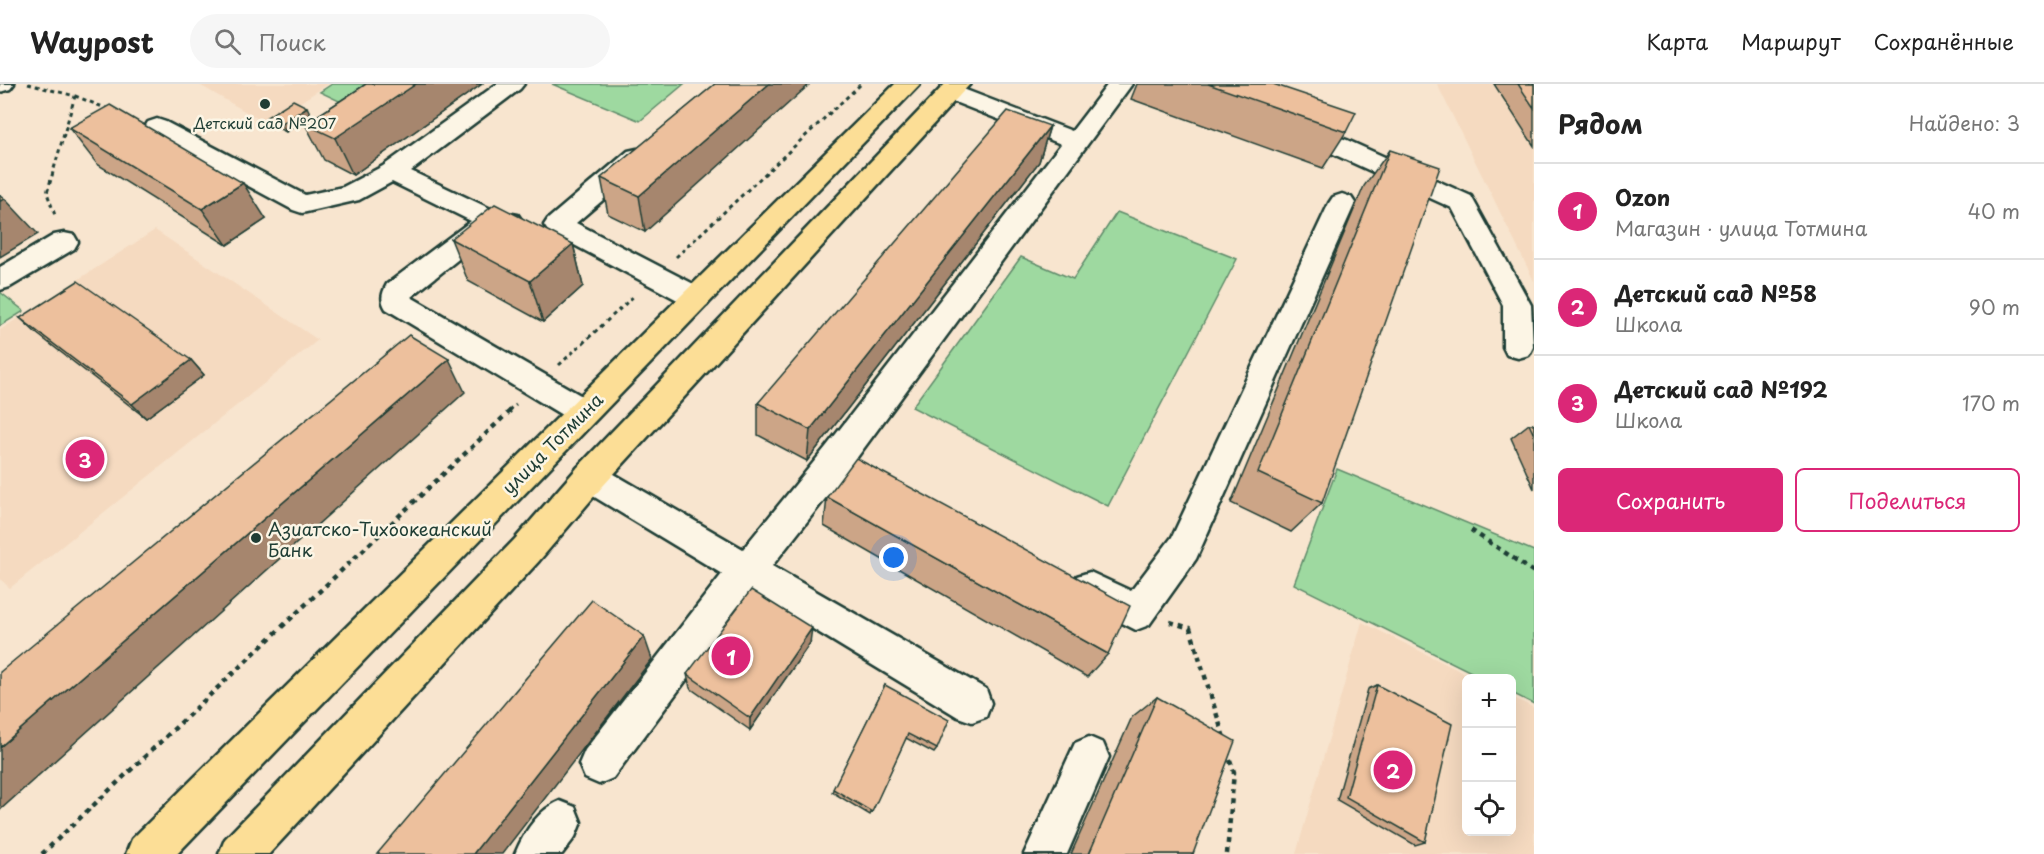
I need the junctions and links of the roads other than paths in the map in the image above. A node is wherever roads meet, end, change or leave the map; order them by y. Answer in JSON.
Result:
{"nodes":[{"id":1,"x":512,"y":84,"type":"edge"},
{"id":2,"x":908,"y":84,"type":"edge"},
{"id":3,"x":1120,"y":84,"type":"edge"},
{"id":4,"x":954,"y":88,"type":"edge"},
{"id":5,"x":1272,"y":121,"type":"edge"},
{"id":6,"x":157,"y":128,"type":"road end"},
{"id":7,"x":1076,"y":141,"type":"junction"},
{"id":8,"x":653,"y":144,"type":"edge"},
{"id":9,"x":392,"y":172,"type":"junction"},
{"id":10,"x":1342,"y":203,"type":"dead end"},
{"id":11,"x":491,"y":220,"type":"junction"},
{"id":12,"x":557,"y":225,"type":"junction"},
{"id":13,"x":64,"y":242,"type":"road end"},
{"id":14,"x":0,"y":280,"type":"edge"},
{"id":15,"x":697,"y":298,"type":"junction"},
{"id":16,"x":1518,"y":347,"type":"dead end"},
{"id":17,"x":583,"y":412,"type":"junction"},
{"id":18,"x":838,"y":458,"type":"junction"},
{"id":19,"x":869,"y":474,"type":"edge"},
{"id":20,"x":590,"y":477,"type":"junction"},
{"id":21,"x":746,"y":571,"type":"junction"},
{"id":22,"x":1064,"y":575,"type":"edge"},
{"id":23,"x":972,"y":703,"type":"dead end"},
{"id":24,"x":1089,"y":757,"type":"dead end"},
{"id":25,"x":599,"y":764,"type":"dead end"},
{"id":26,"x":147,"y":854,"type":"edge"},
{"id":27,"x":240,"y":854,"type":"edge"},
{"id":28,"x":1045,"y":854,"type":"edge"}],
"edges":[{"from":1,"to":9,"type":"lane"},
{"from":2,"to":15,"type":"main road","name":"улица Тотмина"},
{"from":3,"to":7,"type":"lane"},
{"from":4,"to":7,"type":"lane"},
{"from":4,"to":20,"type":"main road"},
{"from":5,"to":16,"type":"lane"},
{"from":6,"to":9,"type":"lane"},
{"from":7,"to":18,"type":"lane"},
{"from":8,"to":12,"type":"lane"},
{"from":9,"to":11,"type":"lane"},
{"from":10,"to":22,"type":"lane"},
{"from":11,"to":12,"type":"lane"},
{"from":11,"to":17,"type":"lane"},
{"from":12,"to":15,"type":"lane"},
{"from":13,"to":14,"type":"lane"},
{"from":15,"to":17,"type":"main road","name":"улица Тотмина"},
{"from":17,"to":26,"type":"main road","name":"улица Тотмина"},
{"from":18,"to":19,"type":"lane"},
{"from":18,"to":21,"type":"lane"},
{"from":20,"to":21,"type":"lane"},
{"from":20,"to":27,"type":"main road"},
{"from":21,"to":23,"type":"lane"},
{"from":21,"to":25,"type":"lane"},
{"from":24,"to":28,"type":"lane"}]}
